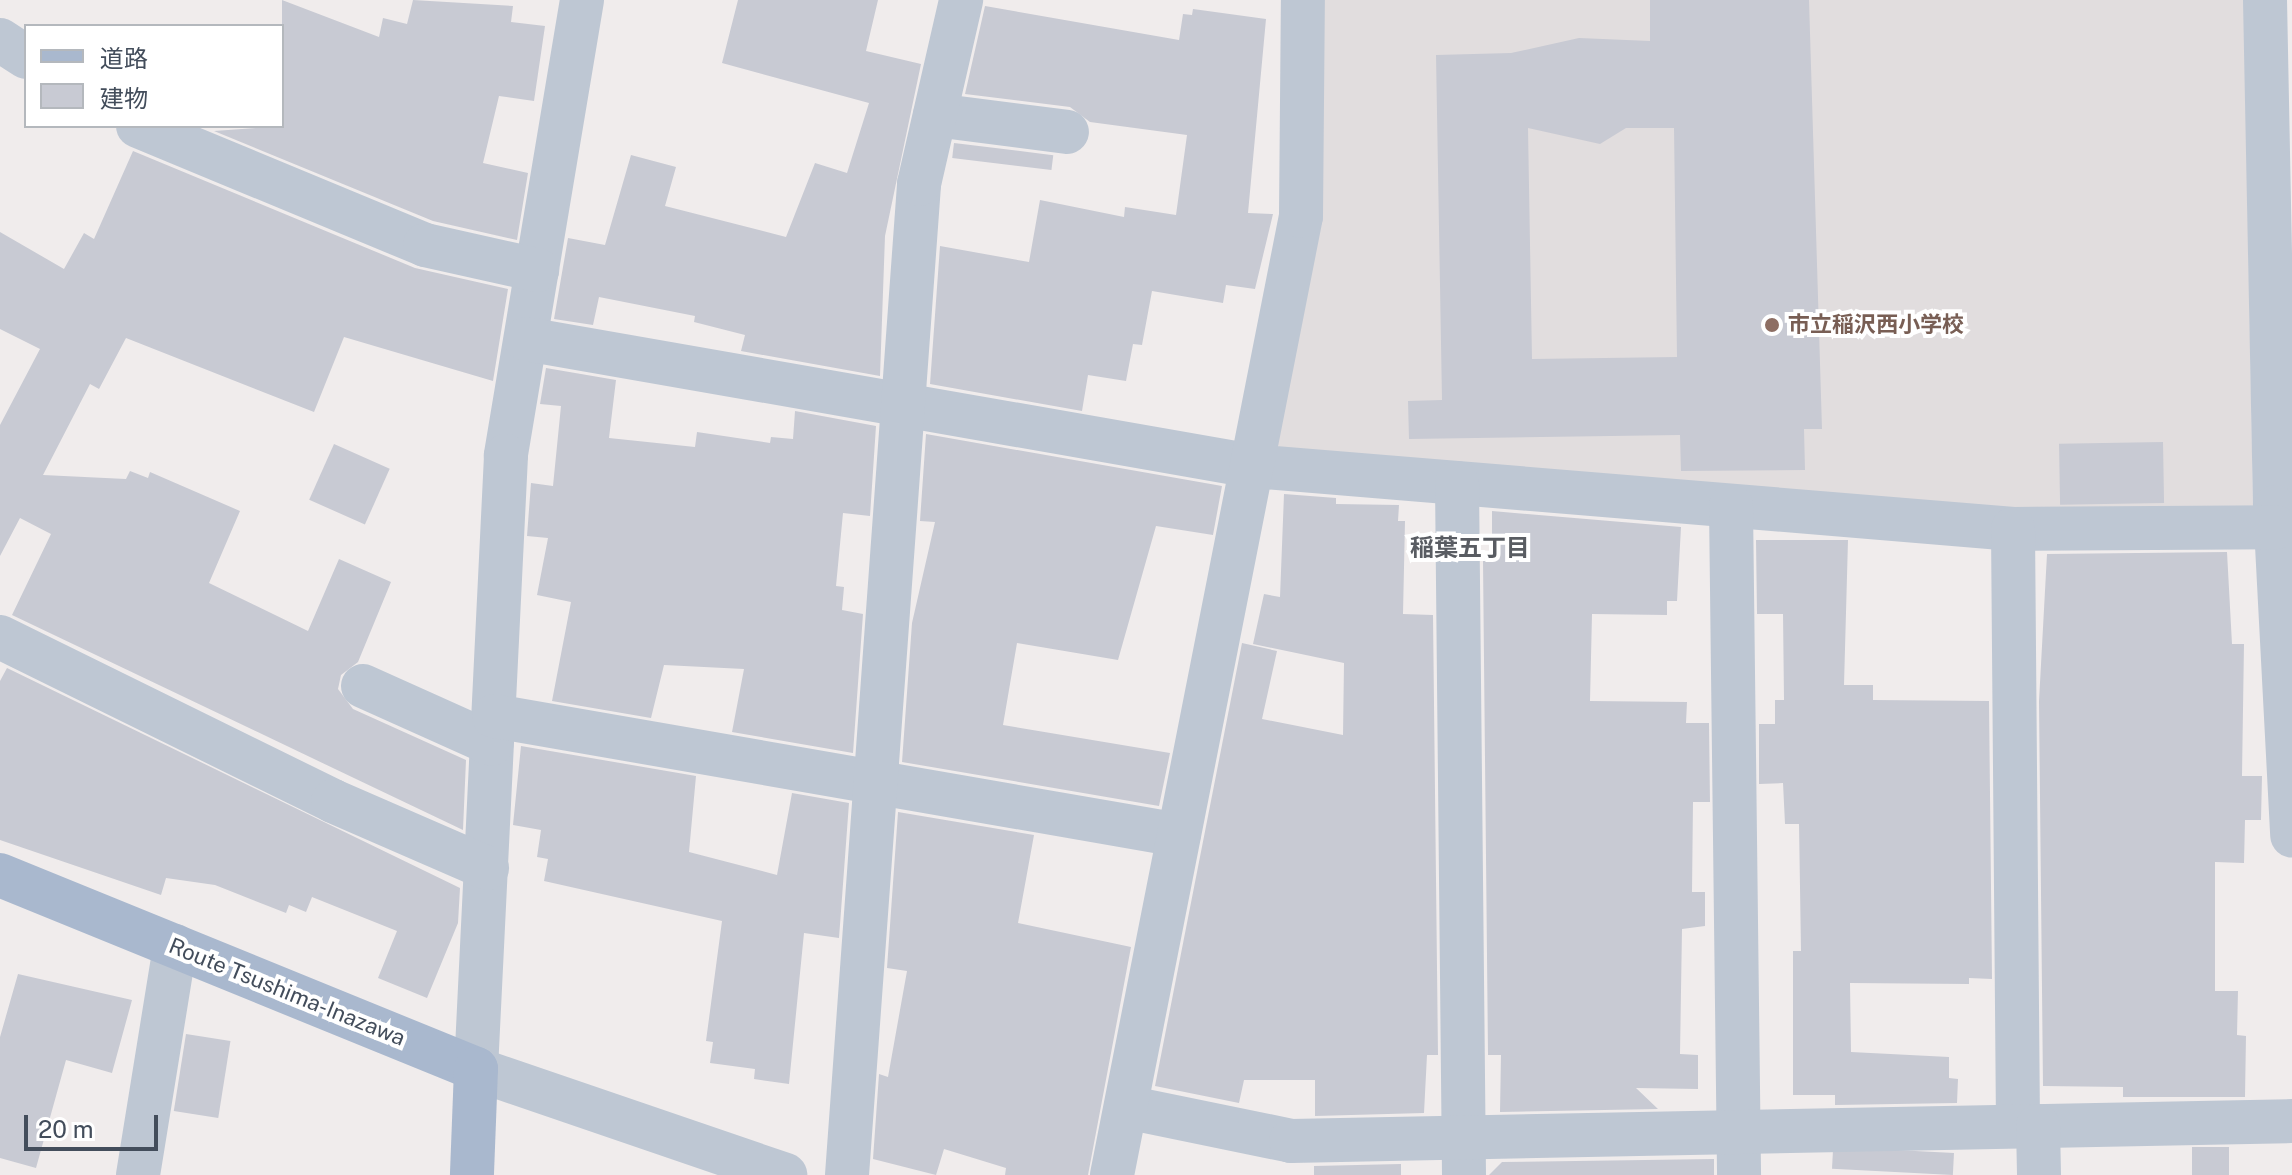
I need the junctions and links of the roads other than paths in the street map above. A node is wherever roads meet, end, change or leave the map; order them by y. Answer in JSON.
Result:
{"nodes":[{"id":1,"x":582,"y":0,"type":"edge"},
{"id":2,"x":961,"y":0,"type":"edge"},
{"id":3,"x":1303,"y":0,"type":"edge"},
{"id":4,"x":2265,"y":0,"type":"edge"},
{"id":5,"x":0,"y":40,"type":"edge"},
{"id":6,"x":24,"y":56,"type":"edge"},
{"id":7,"x":935,"y":115,"type":"junction"},
{"id":8,"x":143,"y":128,"type":"edge"},
{"id":9,"x":1067,"y":132,"type":"dead end"},
{"id":10,"x":537,"y":270,"type":"junction"},
{"id":11,"x":526,"y":339,"type":"junction"},
{"id":12,"x":899,"y":404,"type":"junction"},
{"id":13,"x":1252,"y":466,"type":"junction"},
{"id":14,"x":1457,"y":483,"type":"junction"},
{"id":15,"x":1731,"y":506,"type":"junction"},
{"id":16,"x":2281,"y":514,"type":"edge"},
{"id":17,"x":2013,"y":529,"type":"junction"},
{"id":18,"x":0,"y":637,"type":"edge"},
{"id":19,"x":363,"y":686,"type":"dead end"},
{"id":20,"x":493,"y":730,"type":"junction"},
{"id":21,"x":872,"y":781,"type":"junction"},
{"id":22,"x":1179,"y":835,"type":"junction"},
{"id":23,"x":2292,"y":836,"type":"edge"},
{"id":24,"x":487,"y":868,"type":"junction"},
{"id":25,"x":0,"y":875,"type":"edge"},
{"id":26,"x":175,"y":946,"type":"junction"},
{"id":27,"x":476,"y":1069,"type":"junction"},
{"id":28,"x":1126,"y":1107,"type":"junction"},
{"id":29,"x":2292,"y":1121,"type":"edge"},
{"id":30,"x":2028,"y":1126,"type":"junction"},
{"id":31,"x":1739,"y":1132,"type":"junction"},
{"id":32,"x":1464,"y":1156,"type":"edge"},
{"id":33,"x":138,"y":1175,"type":"edge"},
{"id":34,"x":472,"y":1175,"type":"edge"},
{"id":35,"x":785,"y":1175,"type":"edge"},
{"id":36,"x":847,"y":1175,"type":"edge"},
{"id":37,"x":1112,"y":1175,"type":"edge"},
{"id":38,"x":1739,"y":1175,"type":"edge"},
{"id":39,"x":2039,"y":1175,"type":"edge"}],
"edges":[{"from":1,"to":10,"type":"street"},
{"from":2,"to":7,"type":"street"},
{"from":3,"to":13,"type":"street"},
{"from":4,"to":16,"type":"street"},
{"from":5,"to":6,"type":"street"},
{"from":7,"to":9,"type":"street"},
{"from":7,"to":12,"type":"street"},
{"from":8,"to":10,"type":"street"},
{"from":10,"to":11,"type":"street"},
{"from":11,"to":12,"type":"street"},
{"from":11,"to":20,"type":"street"},
{"from":12,"to":13,"type":"street"},
{"from":12,"to":21,"type":"street"},
{"from":13,"to":14,"type":"street"},
{"from":13,"to":22,"type":"street"},
{"from":14,"to":15,"type":"street"},
{"from":14,"to":32,"type":"street"},
{"from":15,"to":17,"type":"street"},
{"from":15,"to":31,"type":"street"},
{"from":16,"to":17,"type":"street"},
{"from":16,"to":23,"type":"street"},
{"from":17,"to":30,"type":"street"},
{"from":18,"to":24,"type":"street"},
{"from":19,"to":20,"type":"street"},
{"from":20,"to":21,"type":"street"},
{"from":20,"to":24,"type":"street"},
{"from":21,"to":22,"type":"street"},
{"from":21,"to":36,"type":"street"},
{"from":22,"to":28,"type":"street"},
{"from":24,"to":27,"type":"street"},
{"from":25,"to":26,"type":"main road","name":"Route Tsushima-Inazawa"},
{"from":26,"to":27,"type":"main road","name":"Route Tsushima-Inazawa"},
{"from":26,"to":33,"type":"street"},
{"from":27,"to":34,"type":"main road"},
{"from":27,"to":35,"type":"street"},
{"from":28,"to":32,"type":"street"},
{"from":28,"to":37,"type":"street"},
{"from":29,"to":30,"type":"street"},
{"from":30,"to":31,"type":"street"},
{"from":30,"to":39,"type":"street"},
{"from":31,"to":32,"type":"street"},
{"from":31,"to":38,"type":"street"}]}
